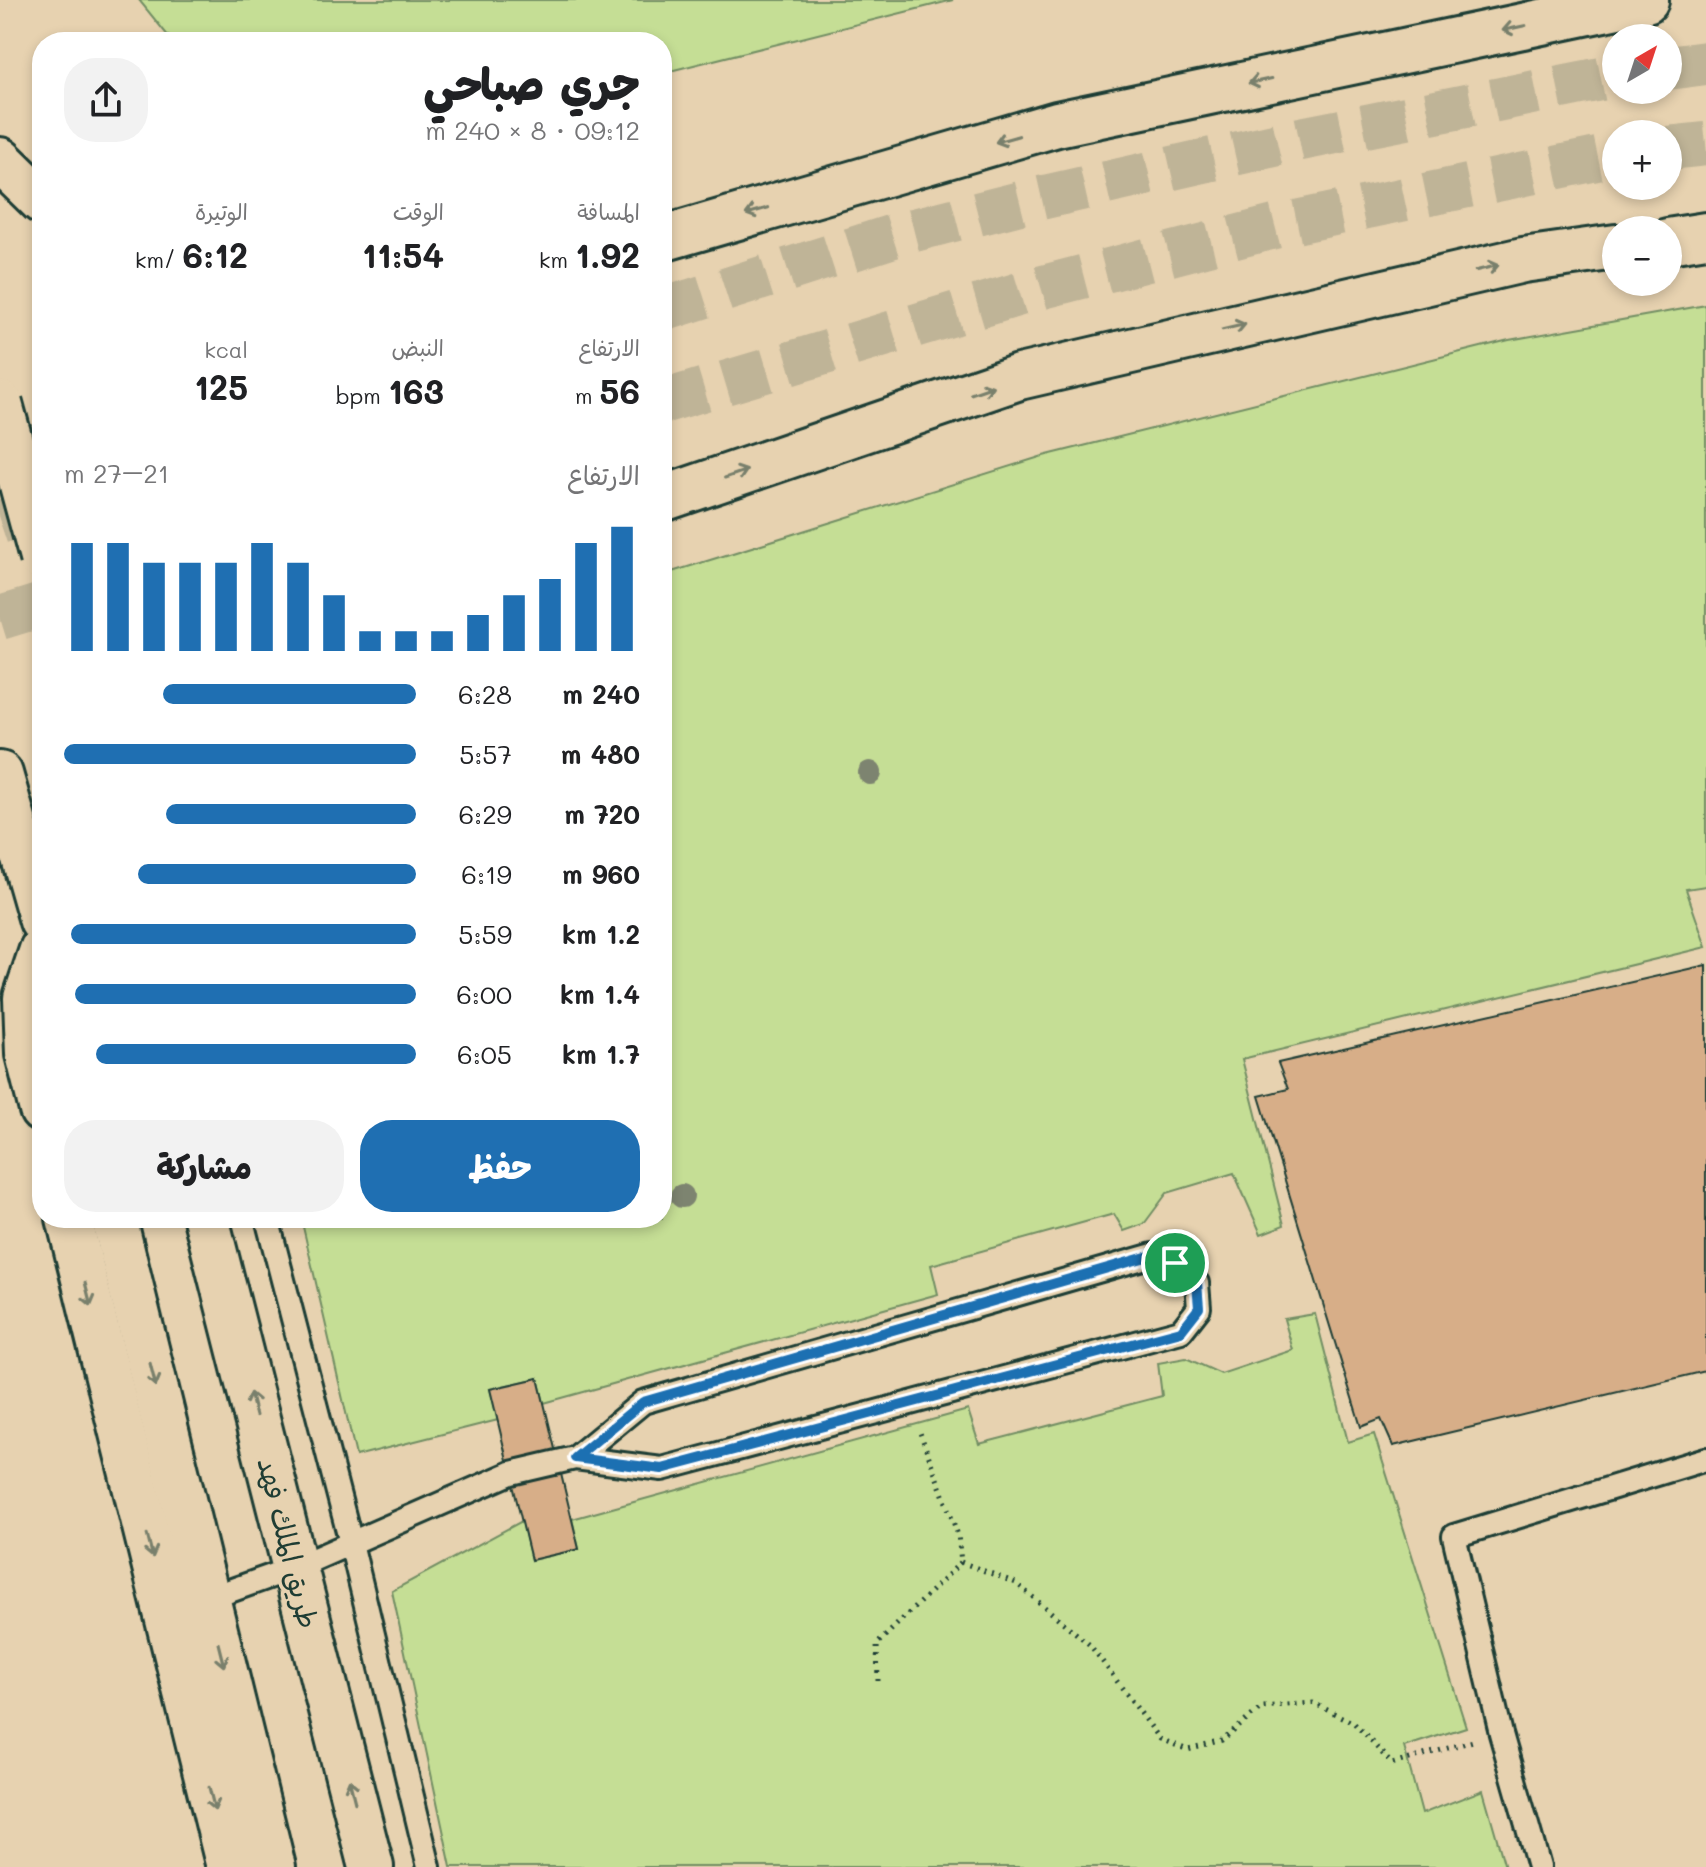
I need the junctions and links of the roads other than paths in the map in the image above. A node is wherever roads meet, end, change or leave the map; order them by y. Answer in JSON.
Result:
{"nodes":[{"id":1,"x":1646,"y":0,"type":"edge"},
{"id":2,"x":0,"y":160,"type":"edge"},
{"id":3,"x":32,"y":191,"type":"edge"},
{"id":4,"x":1706,"y":235,"type":"edge"},
{"id":5,"x":672,"y":236,"type":"edge"},
{"id":6,"x":1682,"y":239,"type":"edge"},
{"id":7,"x":1602,"y":249,"type":"edge"},
{"id":8,"x":0,"y":404,"type":"edge"},
{"id":9,"x":672,"y":496,"type":"edge"},
{"id":10,"x":32,"y":521,"type":"edge"},
{"id":11,"x":0,"y":774,"type":"edge"},
{"id":12,"x":32,"y":878,"type":"edge"},
{"id":13,"x":32,"y":980,"type":"edge"},
{"id":14,"x":32,"y":1070,"type":"edge"},
{"id":15,"x":71,"y":1228,"type":"edge"},
{"id":16,"x":116,"y":1228,"type":"edge"},
{"id":17,"x":209,"y":1228,"type":"edge"},
{"id":18,"x":270,"y":1228,"type":"edge"},
{"id":19,"x":575,"y":1458,"type":"junction"},
{"id":20,"x":1706,"y":1459,"type":"edge"},
{"id":21,"x":351,"y":1543,"type":"junction"},
{"id":22,"x":294,"y":1568,"type":"junction"},
{"id":23,"x":207,"y":1599,"type":"junction"},
{"id":24,"x":229,"y":1867,"type":"edge"},
{"id":25,"x":273,"y":1867,"type":"edge"},
{"id":26,"x":371,"y":1867,"type":"edge"},
{"id":27,"x":429,"y":1867,"type":"edge"},
{"id":28,"x":1539,"y":1867,"type":"edge"}],
"edges":[{"from":1,"to":5,"type":"main road","one_way":true},
{"from":2,"to":3,"type":"main road"},
{"from":4,"to":6,"type":"main road"},
{"from":9,"to":7,"type":"main road","one_way":true},
{"from":8,"to":10,"type":"main road","bridge":true},
{"from":11,"to":12,"type":"main road"},
{"from":13,"to":14,"type":"main road"},
{"from":15,"to":24,"type":"main road","one_way":true},
{"from":16,"to":23,"type":"main road","one_way":true},
{"from":22,"to":17,"type":"main road","name":"طريق الملك فهد","one_way":true},
{"from":18,"to":21,"type":"lane"},
{"from":19,"to":19,"type":"lane"},
{"from":19,"to":21,"type":"lane"},
{"from":20,"to":28,"type":"lane"},
{"from":21,"to":22,"type":"lane"},
{"from":21,"to":27,"type":"lane"},
{"from":22,"to":23,"type":"lane"},
{"from":26,"to":22,"type":"main road","name":"طريق الملك فهد","one_way":true},
{"from":23,"to":25,"type":"main road","one_way":true}]}
